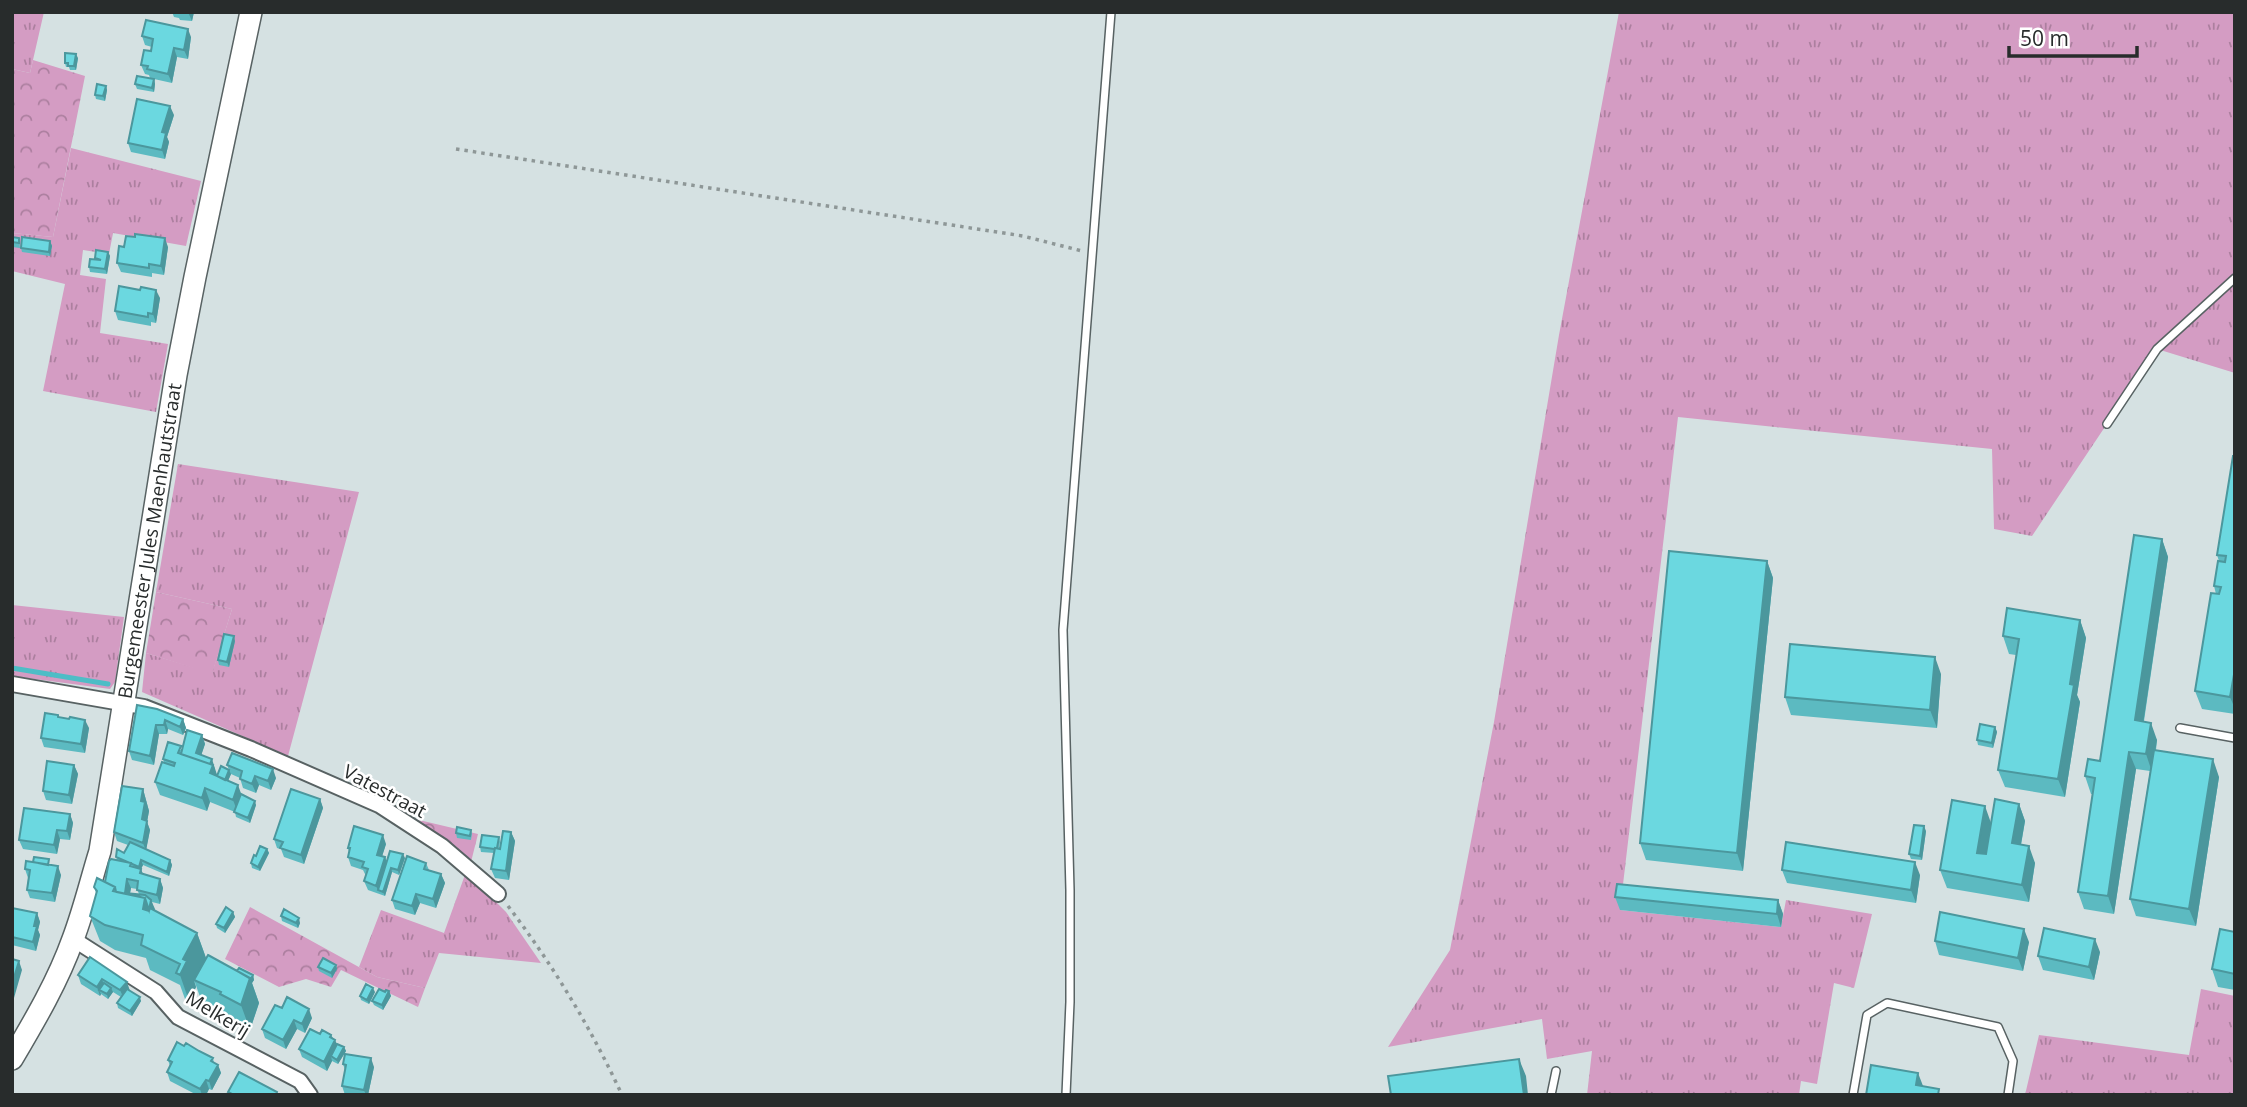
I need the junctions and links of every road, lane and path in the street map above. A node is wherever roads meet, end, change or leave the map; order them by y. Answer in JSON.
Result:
{"nodes":[{"id":1,"x":251,"y":12,"type":"edge"},
{"id":2,"x":1111,"y":12,"type":"edge"},
{"id":3,"x":456,"y":149,"type":"dead end"},
{"id":4,"x":1091,"y":253,"type":"junction"},
{"id":5,"x":2235,"y":278,"type":"edge"},
{"id":6,"x":2107,"y":424,"type":"dead end"},
{"id":7,"x":12,"y":684,"type":"edge"},
{"id":8,"x":124,"y":703,"type":"junction"},
{"id":9,"x":2180,"y":728,"type":"dead end"},
{"id":10,"x":2235,"y":738,"type":"edge"},
{"id":11,"x":498,"y":894,"type":"joint"},
{"id":12,"x":73,"y":939,"type":"junction"},
{"id":13,"x":12,"y":1059,"type":"edge"},
{"id":14,"x":1556,"y":1071,"type":"dead end"},
{"id":15,"x":310,"y":1095,"type":"edge"},
{"id":16,"x":622,"y":1095,"type":"edge"},
{"id":17,"x":1066,"y":1095,"type":"edge"},
{"id":18,"x":1551,"y":1095,"type":"edge"},
{"id":19,"x":1853,"y":1095,"type":"edge"},
{"id":20,"x":2008,"y":1095,"type":"edge"}],
"edges":[{"from":1,"to":8,"type":"street","name":"Burgemeester Jules Maenhautstraat"},
{"from":2,"to":4,"type":"lane"},
{"from":3,"to":4,"type":"path"},
{"from":4,"to":17,"type":"lane"},
{"from":5,"to":6,"type":"lane"},
{"from":7,"to":8,"type":"street","name":"Vatestraat"},
{"from":8,"to":11,"type":"street","name":"Vatestraat"},
{"from":8,"to":12,"type":"street","name":"Burgemeester Jules Maenhautstraat"},
{"from":9,"to":10,"type":"lane"},
{"from":11,"to":16,"type":"path"},
{"from":12,"to":13,"type":"street","name":"Burgemeester Jules Maenhautstraat"},
{"from":12,"to":15,"type":"street","name":"Melkerij"},
{"from":14,"to":18,"type":"lane"},
{"from":19,"to":20,"type":"lane"}]}
